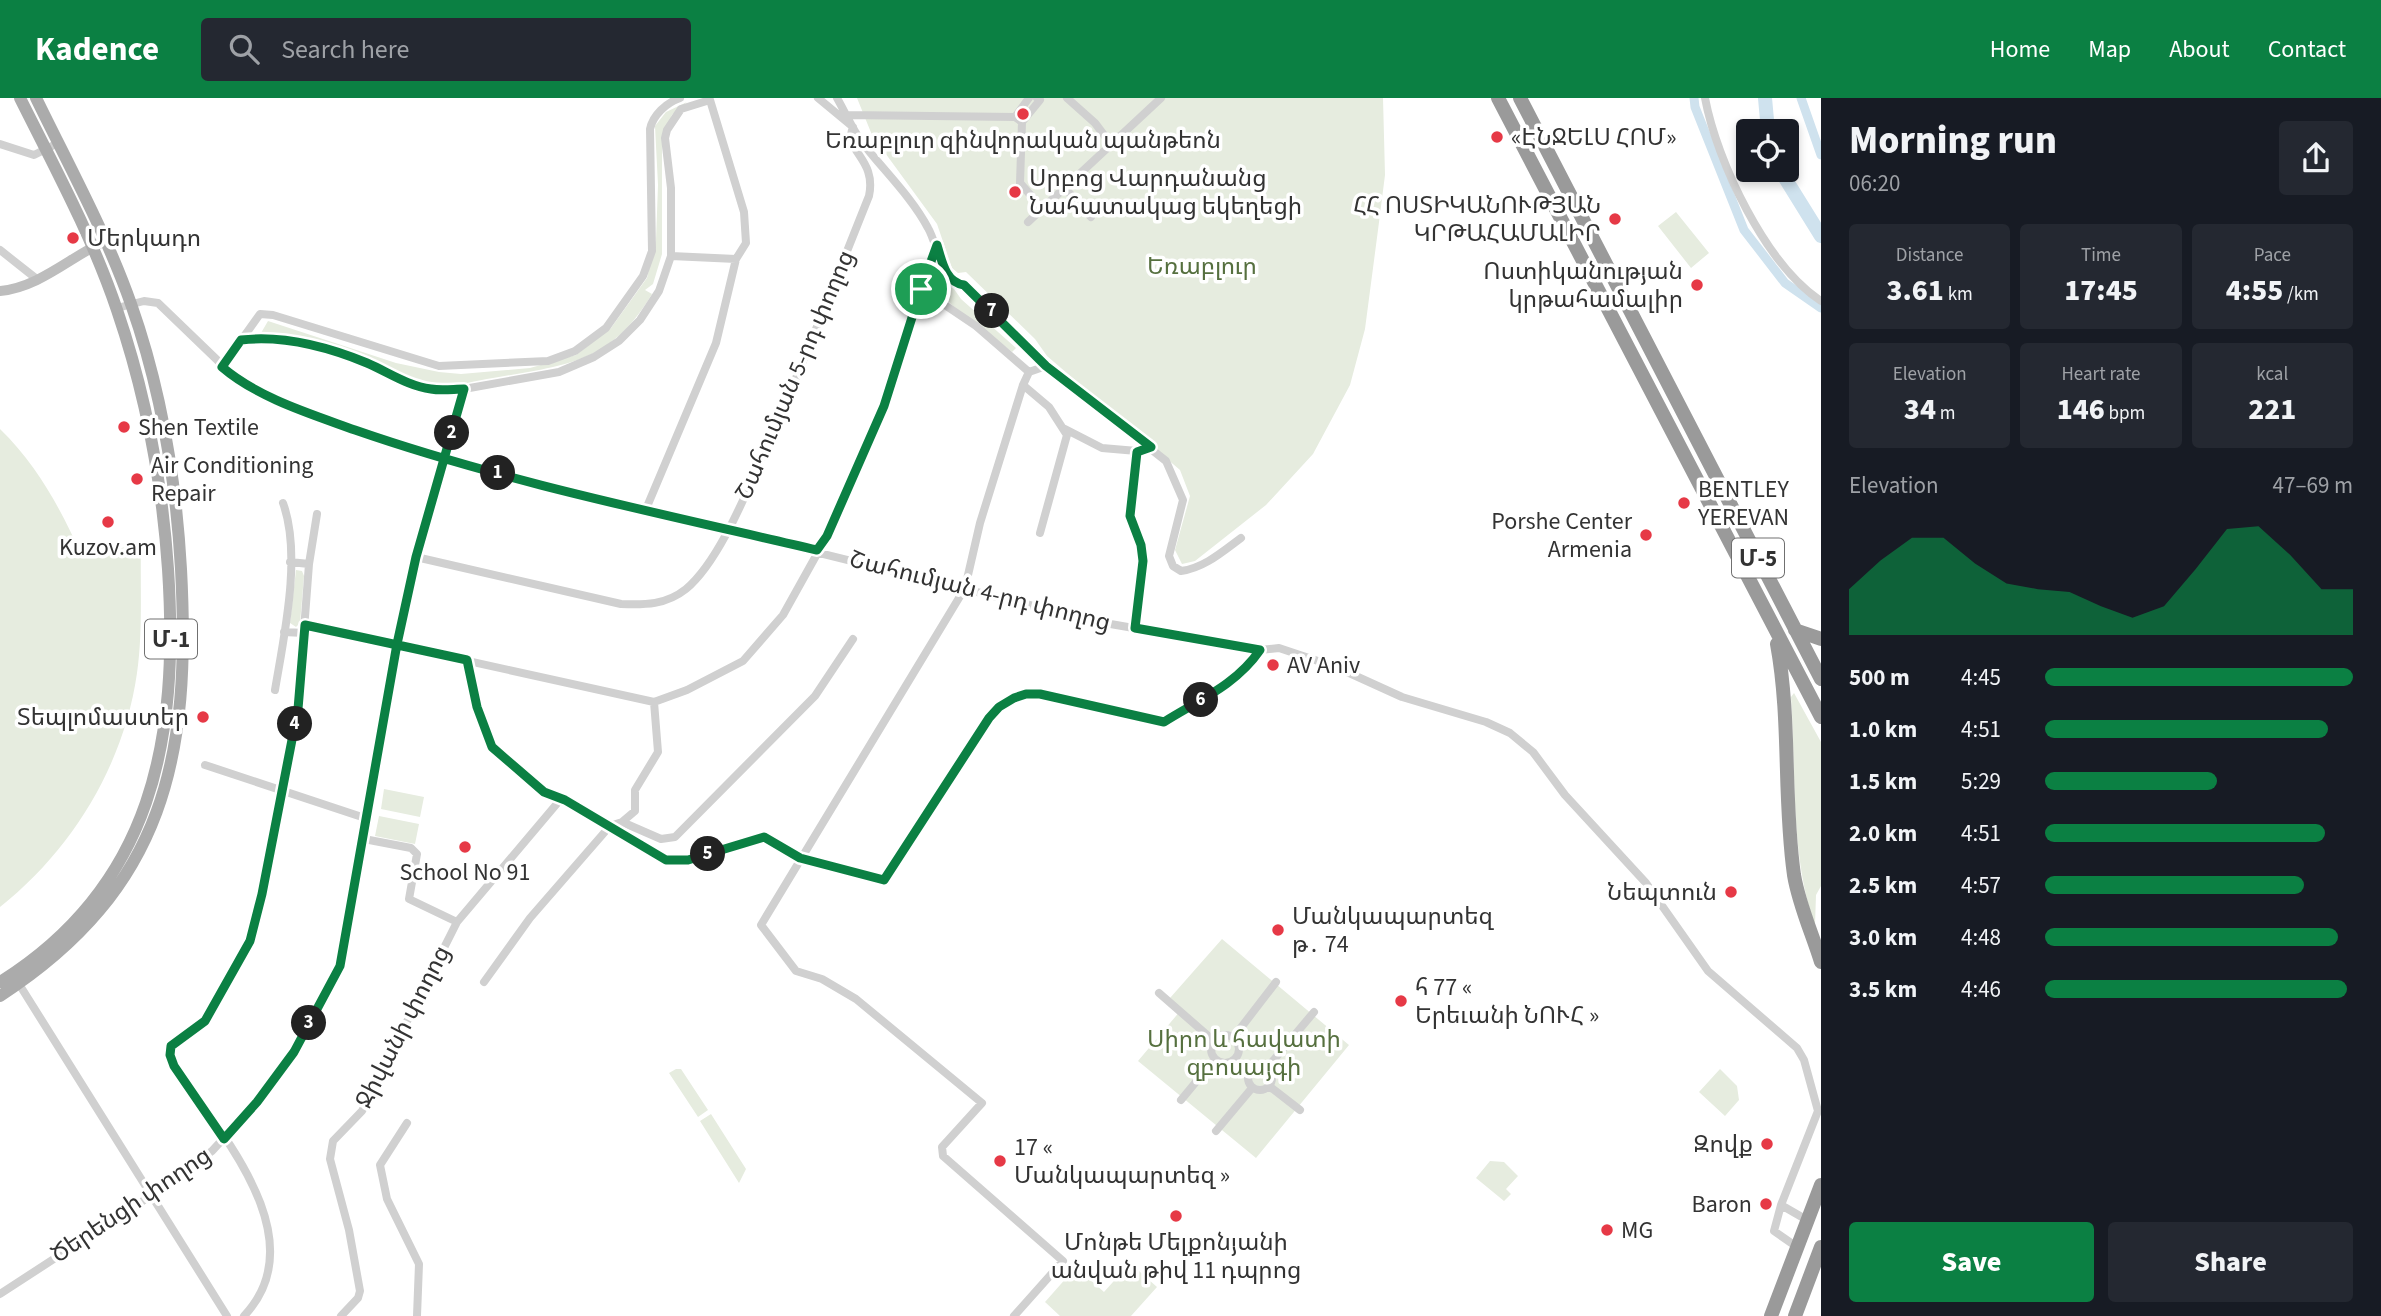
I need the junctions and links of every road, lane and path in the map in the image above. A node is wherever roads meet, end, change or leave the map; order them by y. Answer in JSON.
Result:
{"nodes":[{"id":1,"x":20,"y":98,"type":"edge"},
{"id":2,"x":36,"y":98,"type":"edge"},
{"id":3,"x":680,"y":98,"type":"edge"},
{"id":4,"x":699,"y":98,"type":"edge"},
{"id":5,"x":818,"y":98,"type":"edge"},
{"id":6,"x":837,"y":98,"type":"edge"},
{"id":7,"x":1029,"y":98,"type":"edge"},
{"id":8,"x":1037,"y":98,"type":"edge"},
{"id":9,"x":1067,"y":98,"type":"edge"},
{"id":10,"x":1159,"y":98,"type":"edge"},
{"id":11,"x":1498,"y":98,"type":"edge"},
{"id":12,"x":1520,"y":98,"type":"edge"},
{"id":13,"x":1705,"y":98,"type":"edge"},
{"id":14,"x":713,"y":99,"type":"edge"},
{"id":15,"x":1081,"y":101,"type":"edge"},
{"id":16,"x":847,"y":115,"type":"junction"},
{"id":17,"x":1019,"y":120,"type":"junction"},
{"id":18,"x":853,"y":127,"type":"junction"},
{"id":19,"x":1110,"y":143,"type":"junction"},
{"id":20,"x":0,"y":144,"type":"edge"},
{"id":21,"x":52,"y":146,"type":"junction"},
{"id":22,"x":1063,"y":186,"type":"junction"},
{"id":23,"x":1041,"y":207,"type":"junction"},
{"id":24,"x":1091,"y":217,"type":"dead end"},
{"id":25,"x":1028,"y":222,"type":"dead end"},
{"id":26,"x":99,"y":243,"type":"junction"},
{"id":27,"x":937,"y":245,"type":"junction"},
{"id":28,"x":0,"y":250,"type":"edge"},
{"id":29,"x":671,"y":257,"type":"junction"},
{"id":30,"x":736,"y":259,"type":"junction"},
{"id":31,"x":38,"y":280,"type":"junction"},
{"id":32,"x":921,"y":289,"type":"junction"},
{"id":33,"x":0,"y":291,"type":"edge"},
{"id":34,"x":1821,"y":301,"type":"edge"},
{"id":35,"x":131,"y":304,"type":"junction"},
{"id":36,"x":117,"y":308,"type":"junction"},
{"id":37,"x":241,"y":340,"type":"junction"},
{"id":38,"x":1046,"y":366,"type":"junction"},
{"id":39,"x":222,"y":367,"type":"junction"},
{"id":40,"x":1029,"y":372,"type":"junction"},
{"id":41,"x":1023,"y":385,"type":"junction"},
{"id":42,"x":464,"y":389,"type":"junction"},
{"id":43,"x":1063,"y":428,"type":"junction"},
{"id":44,"x":1151,"y":447,"type":"junction"},
{"id":45,"x":1137,"y":452,"type":"junction"},
{"id":46,"x":442,"y":460,"type":"junction"},
{"id":47,"x":282,"y":503,"type":"dead end"},
{"id":48,"x":646,"y":509,"type":"junction"},
{"id":49,"x":317,"y":514,"type":"dead end"},
{"id":50,"x":730,"y":530,"type":"junction"},
{"id":51,"x":1040,"y":533,"type":"dead end"},
{"id":52,"x":1241,"y":538,"type":"dead end"},
{"id":53,"x":817,"y":550,"type":"junction"},
{"id":54,"x":416,"y":557,"type":"junction"},
{"id":55,"x":290,"y":562,"type":"junction"},
{"id":56,"x":309,"y":564,"type":"junction"},
{"id":57,"x":965,"y":588,"type":"junction"},
{"id":58,"x":1135,"y":628,"type":"junction"},
{"id":59,"x":304,"y":629,"type":"junction"},
{"id":60,"x":1795,"y":630,"type":"junction"},
{"id":61,"x":284,"y":632,"type":"junction"},
{"id":62,"x":1775,"y":632,"type":"junction"},
{"id":63,"x":853,"y":639,"type":"dead end"},
{"id":64,"x":1821,"y":639,"type":"edge"},
{"id":65,"x":397,"y":644,"type":"junction"},
{"id":66,"x":1260,"y":650,"type":"junction"},
{"id":67,"x":467,"y":660,"type":"junction"},
{"id":68,"x":1821,"y":679,"type":"edge"},
{"id":69,"x":275,"y":690,"type":"dead end"},
{"id":70,"x":654,"y":702,"type":"junction"},
{"id":71,"x":1821,"y":717,"type":"edge"},
{"id":72,"x":205,"y":765,"type":"dead end"},
{"id":73,"x":282,"y":790,"type":"junction"},
{"id":74,"x":560,"y":800,"type":"junction"},
{"id":75,"x":368,"y":819,"type":"junction"},
{"id":76,"x":622,"y":822,"type":"junction"},
{"id":77,"x":610,"y":825,"type":"junction"},
{"id":78,"x":364,"y":839,"type":"junction"},
{"id":79,"x":800,"y":858,"type":"junction"},
{"id":80,"x":457,"y":922,"type":"junction"},
{"id":81,"x":1821,"y":962,"type":"edge"},
{"id":82,"x":0,"y":982,"type":"edge"},
{"id":83,"x":484,"y":982,"type":"dead end"},
{"id":84,"x":1276,"y":982,"type":"dead end"},
{"id":85,"x":19,"y":984,"type":"junction"},
{"id":86,"x":1158,"y":993,"type":"dead end"},
{"id":87,"x":0,"y":996,"type":"edge"},
{"id":88,"x":1314,"y":1012,"type":"dead end"},
{"id":89,"x":1233,"y":1038,"type":"junction"},
{"id":90,"x":1214,"y":1041,"type":"junction"},
{"id":91,"x":1236,"y":1058,"type":"junction"},
{"id":92,"x":1215,"y":1059,"type":"junction"},
{"id":93,"x":1267,"y":1068,"type":"junction"},
{"id":94,"x":1250,"y":1070,"type":"junction"},
{"id":95,"x":1269,"y":1086,"type":"junction"},
{"id":96,"x":1252,"y":1088,"type":"junction"},
{"id":97,"x":1181,"y":1100,"type":"dead end"},
{"id":98,"x":1300,"y":1110,"type":"dead end"},
{"id":99,"x":407,"y":1123,"type":"dead end"},
{"id":100,"x":1216,"y":1131,"type":"dead end"},
{"id":101,"x":224,"y":1139,"type":"junction"},
{"id":102,"x":1821,"y":1185,"type":"edge"},
{"id":103,"x":152,"y":1195,"type":"junction"},
{"id":104,"x":1781,"y":1205,"type":"junction"},
{"id":105,"x":1807,"y":1220,"type":"junction"},
{"id":106,"x":1797,"y":1247,"type":"junction"},
{"id":107,"x":1821,"y":1247,"type":"edge"},
{"id":108,"x":0,"y":1294,"type":"edge"},
{"id":109,"x":227,"y":1316,"type":"edge"},
{"id":110,"x":244,"y":1316,"type":"edge"},
{"id":111,"x":341,"y":1316,"type":"edge"},
{"id":112,"x":417,"y":1316,"type":"edge"},
{"id":113,"x":1014,"y":1316,"type":"edge"},
{"id":114,"x":1771,"y":1316,"type":"edge"},
{"id":115,"x":1795,"y":1316,"type":"edge"}],
"edges":[{"from":1,"to":21,"type":"main road","number":"Մ-1"},
{"from":2,"to":21,"type":"main road","number":"Մ-1"},
{"from":3,"to":37,"type":"street"},
{"from":4,"to":14,"type":"street"},
{"from":5,"to":18,"type":"street"},
{"from":6,"to":16,"type":"street"},
{"from":7,"to":17,"type":"street"},
{"from":8,"to":17,"type":"street"},
{"from":9,"to":15,"type":"street"},
{"from":10,"to":19,"type":"street"},
{"from":11,"to":62,"type":"highway","number":"Մ-5"},
{"from":12,"to":60,"type":"highway","number":"Մ-5"},
{"from":13,"to":34,"type":"street"},
{"from":14,"to":29,"type":"street"},
{"from":14,"to":30,"type":"street"},
{"from":15,"to":19,"type":"street"},
{"from":16,"to":17,"type":"street"},
{"from":16,"to":18,"type":"street"},
{"from":17,"to":23,"type":"street"},
{"from":18,"to":27,"type":"street"},
{"from":18,"to":50,"type":"street","name":"Շահումյան 5-րդ փողոց"},
{"from":19,"to":22,"type":"street"},
{"from":20,"to":21,"type":"street"},
{"from":21,"to":26,"type":"main road","number":"Մ-1"},
{"from":22,"to":23,"type":"street"},
{"from":22,"to":24,"type":"street"},
{"from":23,"to":25,"type":"street"},
{"from":26,"to":31,"type":"street"},
{"from":26,"to":35,"type":"main road","number":"Մ-1"},
{"from":26,"to":36,"type":"main road","number":"Մ-1"},
{"from":27,"to":32,"type":"street"},
{"from":27,"to":38,"type":"street"},
{"from":28,"to":31,"type":"street"},
{"from":29,"to":30,"type":"street"},
{"from":29,"to":42,"type":"street"},
{"from":30,"to":48,"type":"street"},
{"from":31,"to":33,"type":"street"},
{"from":32,"to":40,"type":"street"},
{"from":32,"to":53,"type":"street"},
{"from":35,"to":36,"type":"street","name":"Շահումյան 4-րդ փողոց"},
{"from":35,"to":39,"type":"street","name":"Շահումյան 4-րդ փողոց"},
{"from":35,"to":85,"type":"main road","number":"Մ-1"},
{"from":36,"to":82,"type":"main road","number":"Մ-1"},
{"from":37,"to":39,"type":"street"},
{"from":37,"to":42,"type":"street"},
{"from":38,"to":40,"type":"street"},
{"from":38,"to":44,"type":"street"},
{"from":39,"to":46,"type":"street","name":"Շահումյան 4-րդ փողոց"},
{"from":40,"to":41,"type":"street"},
{"from":41,"to":43,"type":"street"},
{"from":41,"to":57,"type":"street"},
{"from":42,"to":46,"type":"street","name":"Ծերենցի փողոց"},
{"from":43,"to":45,"type":"street"},
{"from":43,"to":51,"type":"street"},
{"from":44,"to":45,"type":"street"},
{"from":44,"to":52,"type":"street"},
{"from":45,"to":58,"type":"street"},
{"from":46,"to":48,"type":"street","name":"Շահումյան 4-րդ փողոց"},
{"from":46,"to":54,"type":"street","name":"Ծերենցի փողոց"},
{"from":47,"to":55,"type":"street"},
{"from":48,"to":50,"type":"street","name":"Շահումյան 4-րդ փողոց"},
{"from":49,"to":56,"type":"street"},
{"from":50,"to":53,"type":"street","name":"Շահումյան 4-րդ փողոց"},
{"from":50,"to":54,"type":"street","name":"Շահումյան 5-րդ փողոց"},
{"from":53,"to":57,"type":"street","name":"Շահումյան 4-րդ փողոց"},
{"from":53,"to":70,"type":"street"},
{"from":54,"to":65,"type":"street","name":"Ծերենցի փողոց"},
{"from":55,"to":56,"type":"street"},
{"from":55,"to":61,"type":"street"},
{"from":56,"to":59,"type":"street"},
{"from":57,"to":58,"type":"street","name":"Շահումյան 4-րդ փողոց"},
{"from":57,"to":79,"type":"street"},
{"from":58,"to":66,"type":"street","name":"Շահումյան 4-րդ փողոց"},
{"from":59,"to":61,"type":"street"},
{"from":59,"to":65,"type":"street"},
{"from":59,"to":73,"type":"street"},
{"from":60,"to":64,"type":"highway"},
{"from":60,"to":68,"type":"highway","number":"Մ-5"},
{"from":61,"to":69,"type":"street"},
{"from":62,"to":71,"type":"highway","number":"Մ-5"},
{"from":62,"to":81,"type":"highway"},
{"from":63,"to":76,"type":"street"},
{"from":65,"to":67,"type":"street"},
{"from":65,"to":75,"type":"street","name":"Ծերենցի փողոց"},
{"from":66,"to":79,"type":"street"},
{"from":66,"to":104,"type":"street","name":"Շահումյան 4-րդ փողոց"},
{"from":67,"to":70,"type":"street"},
{"from":67,"to":74,"type":"street"},
{"from":70,"to":76,"type":"street"},
{"from":72,"to":73,"type":"street"},
{"from":73,"to":75,"type":"street"},
{"from":73,"to":101,"type":"street"},
{"from":74,"to":77,"type":"street"},
{"from":74,"to":80,"type":"street","name":"Ջիվանի փողոց"},
{"from":75,"to":78,"type":"street","name":"Ծերենցի փողոց"},
{"from":76,"to":77,"type":"street"},
{"from":77,"to":79,"type":"street"},
{"from":77,"to":83,"type":"street"},
{"from":78,"to":80,"type":"street"},
{"from":78,"to":101,"type":"street","name":"Ծերենցի փողոց"},
{"from":79,"to":113,"type":"street"},
{"from":80,"to":111,"type":"street","name":"Ջիվանի փողոց"},
{"from":84,"to":89,"type":"street"},
{"from":85,"to":87,"type":"main road","number":"Մ-1"},
{"from":85,"to":103,"type":"street"},
{"from":86,"to":90,"type":"street"},
{"from":88,"to":93,"type":"street"},
{"from":89,"to":90,"type":"street"},
{"from":89,"to":91,"type":"street"},
{"from":90,"to":92,"type":"street"},
{"from":91,"to":92,"type":"street"},
{"from":91,"to":94,"type":"street"},
{"from":92,"to":97,"type":"street"},
{"from":93,"to":94,"type":"street"},
{"from":93,"to":95,"type":"street"},
{"from":94,"to":96,"type":"street"},
{"from":95,"to":96,"type":"street"},
{"from":95,"to":98,"type":"street"},
{"from":96,"to":100,"type":"street"},
{"from":99,"to":112,"type":"street"},
{"from":101,"to":103,"type":"street","name":"Ծերենցի փողոց"},
{"from":101,"to":110,"type":"street"},
{"from":102,"to":105,"type":"highway"},
{"from":103,"to":108,"type":"street","name":"Ծերենցի փողոց"},
{"from":103,"to":109,"type":"street"},
{"from":104,"to":105,"type":"street"},
{"from":104,"to":106,"type":"street"},
{"from":105,"to":106,"type":"highway"},
{"from":106,"to":114,"type":"highway"},
{"from":107,"to":115,"type":"highway"}]}
